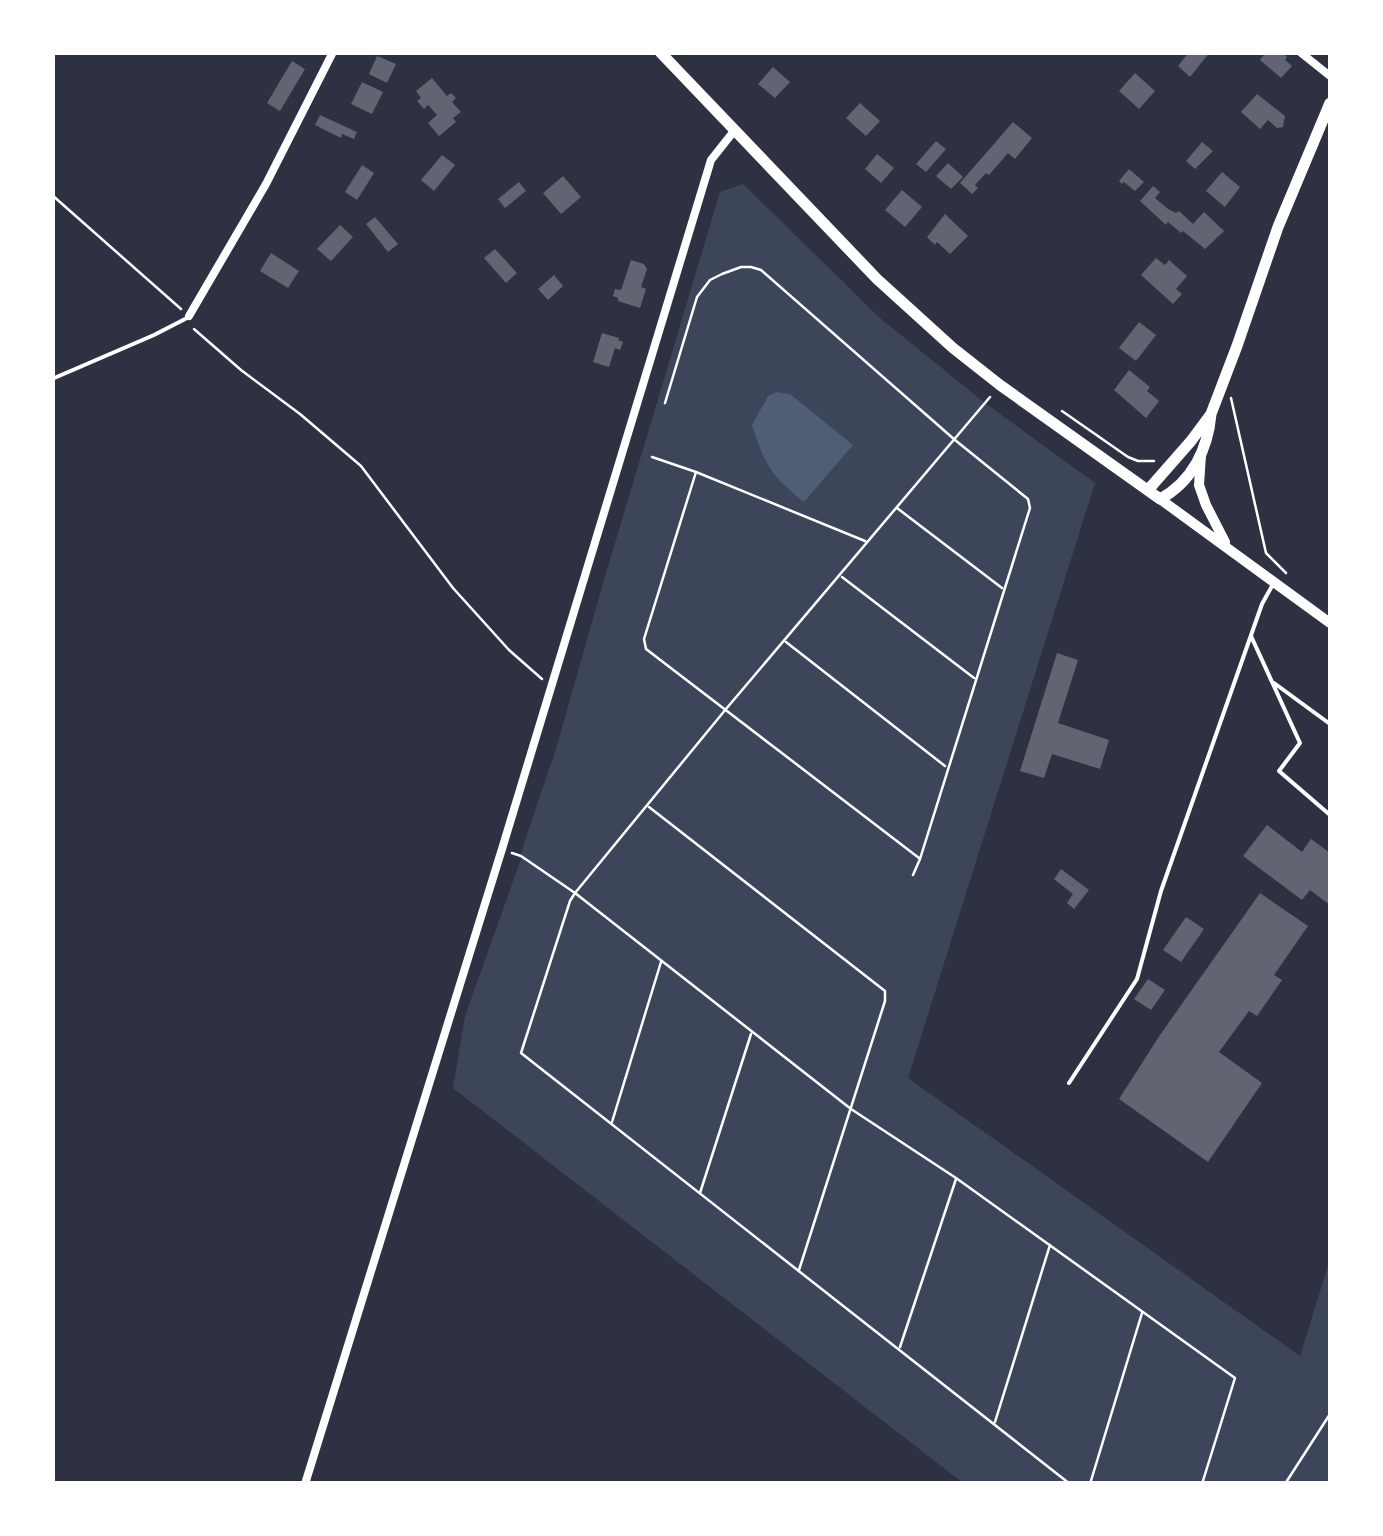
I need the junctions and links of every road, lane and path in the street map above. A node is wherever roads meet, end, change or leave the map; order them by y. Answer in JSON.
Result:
{"nodes":[{"id":1,"x":333,"y":52,"type":"edge"},
{"id":2,"x":660,"y":52,"type":"edge"},
{"id":3,"x":1300,"y":52,"type":"edge"},
{"id":4,"x":1330,"y":76,"type":"edge"},
{"id":5,"x":1330,"y":103,"type":"edge"},
{"id":6,"x":734,"y":130,"type":"junction"},
{"id":7,"x":52,"y":195,"type":"edge"},
{"id":8,"x":187,"y":318,"type":"junction"},
{"id":9,"x":52,"y":379,"type":"edge"},
{"id":10,"x":1230,"y":394,"type":"dead end"},
{"id":11,"x":990,"y":396,"type":"dead end"},
{"id":12,"x":665,"y":403,"type":"dead end"},
{"id":13,"x":1060,"y":410,"type":"dead end"},
{"id":14,"x":1210,"y":414,"type":"junction"},
{"id":15,"x":954,"y":440,"type":"junction"},
{"id":16,"x":1202,"y":454,"type":"junction"},
{"id":17,"x":652,"y":457,"type":"dead end"},
{"id":18,"x":1154,"y":460,"type":"dead end"},
{"id":19,"x":696,"y":472,"type":"junction"},
{"id":20,"x":1148,"y":490,"type":"junction"},
{"id":21,"x":1160,"y":499,"type":"junction"},
{"id":22,"x":896,"y":507,"type":"junction"},
{"id":23,"x":866,"y":542,"type":"junction"},
{"id":24,"x":1228,"y":548,"type":"junction"},
{"id":25,"x":840,"y":576,"type":"junction"},
{"id":26,"x":1294,"y":582,"type":"dead end"},
{"id":27,"x":1274,"y":583,"type":"junction"},
{"id":28,"x":1004,"y":590,"type":"junction"},
{"id":29,"x":1330,"y":624,"type":"edge"},
{"id":30,"x":1252,"y":636,"type":"junction"},
{"id":31,"x":785,"y":641,"type":"junction"},
{"id":32,"x":976,"y":680,"type":"junction"},
{"id":33,"x":1270,"y":680,"type":"junction"},
{"id":34,"x":552,"y":685,"type":"junction"},
{"id":35,"x":726,"y":709,"type":"junction"},
{"id":36,"x":1330,"y":724,"type":"edge"},
{"id":37,"x":948,"y":768,"type":"junction"},
{"id":38,"x":647,"y":806,"type":"junction"},
{"id":39,"x":1330,"y":815,"type":"edge"},
{"id":40,"x":521,"y":856,"type":"dead end"},
{"id":41,"x":920,"y":858,"type":"junction"},
{"id":42,"x":913,"y":874,"type":"dead end"},
{"id":43,"x":576,"y":893,"type":"junction"},
{"id":44,"x":662,"y":961,"type":"junction"},
{"id":45,"x":751,"y":1032,"type":"junction"},
{"id":46,"x":1070,"y":1083,"type":"dead end"},
{"id":47,"x":851,"y":1109,"type":"junction"},
{"id":48,"x":612,"y":1123,"type":"junction"},
{"id":49,"x":956,"y":1178,"type":"junction"},
{"id":50,"x":700,"y":1193,"type":"junction"},
{"id":51,"x":1050,"y":1244,"type":"junction"},
{"id":52,"x":798,"y":1271,"type":"junction"},
{"id":53,"x":1142,"y":1310,"type":"junction"},
{"id":54,"x":899,"y":1348,"type":"junction"},
{"id":55,"x":1330,"y":1414,"type":"edge"},
{"id":56,"x":994,"y":1423,"type":"junction"},
{"id":57,"x":304,"y":1484,"type":"edge"},
{"id":58,"x":1070,"y":1484,"type":"edge"},
{"id":59,"x":1090,"y":1484,"type":"edge"},
{"id":60,"x":1202,"y":1484,"type":"edge"},
{"id":61,"x":1285,"y":1484,"type":"edge"}],
"edges":[{"from":1,"to":8,"type":"street"},
{"from":2,"to":6,"type":"main road"},
{"from":3,"to":4,"type":"street"},
{"from":5,"to":14,"type":"main road"},
{"from":6,"to":20,"type":"main road"},
{"from":6,"to":34,"type":"street"},
{"from":7,"to":8,"type":"path"},
{"from":8,"to":9,"type":"lane"},
{"from":8,"to":34,"type":"path"},
{"from":10,"to":26,"type":"path"},
{"from":11,"to":15,"type":"path"},
{"from":12,"to":15,"type":"path"},
{"from":13,"to":18,"type":"path"},
{"from":14,"to":16,"type":"main road"},
{"from":14,"to":20,"type":"main road"},
{"from":15,"to":22,"type":"path"},
{"from":15,"to":28,"type":"path"},
{"from":16,"to":21,"type":"main road"},
{"from":16,"to":24,"type":"street"},
{"from":17,"to":19,"type":"path"},
{"from":19,"to":23,"type":"path"},
{"from":19,"to":35,"type":"path"},
{"from":20,"to":21,"type":"main road"},
{"from":21,"to":24,"type":"street"},
{"from":22,"to":23,"type":"path"},
{"from":22,"to":28,"type":"path"},
{"from":23,"to":25,"type":"path"},
{"from":24,"to":27,"type":"street"},
{"from":25,"to":31,"type":"path"},
{"from":25,"to":32,"type":"path"},
{"from":27,"to":29,"type":"street"},
{"from":27,"to":30,"type":"lane"},
{"from":28,"to":32,"type":"path"},
{"from":30,"to":33,"type":"lane"},
{"from":30,"to":46,"type":"lane"},
{"from":31,"to":35,"type":"path"},
{"from":31,"to":37,"type":"path"},
{"from":32,"to":37,"type":"path"},
{"from":33,"to":36,"type":"lane"},
{"from":33,"to":39,"type":"lane"},
{"from":34,"to":57,"type":"street"},
{"from":35,"to":38,"type":"path"},
{"from":35,"to":41,"type":"path"},
{"from":37,"to":41,"type":"path"},
{"from":38,"to":43,"type":"path"},
{"from":38,"to":47,"type":"path"},
{"from":40,"to":43,"type":"path"},
{"from":41,"to":42,"type":"path"},
{"from":43,"to":44,"type":"path"},
{"from":43,"to":48,"type":"path"},
{"from":44,"to":45,"type":"path"},
{"from":44,"to":48,"type":"path"},
{"from":45,"to":47,"type":"path"},
{"from":45,"to":50,"type":"path"},
{"from":47,"to":49,"type":"path"},
{"from":47,"to":52,"type":"path"},
{"from":48,"to":50,"type":"path"},
{"from":49,"to":51,"type":"path"},
{"from":49,"to":54,"type":"path"},
{"from":50,"to":52,"type":"path"},
{"from":51,"to":53,"type":"path"},
{"from":51,"to":56,"type":"path"},
{"from":52,"to":54,"type":"path"},
{"from":53,"to":59,"type":"path"},
{"from":53,"to":60,"type":"path"},
{"from":54,"to":56,"type":"path"},
{"from":55,"to":61,"type":"path"},
{"from":56,"to":58,"type":"path"}]}
